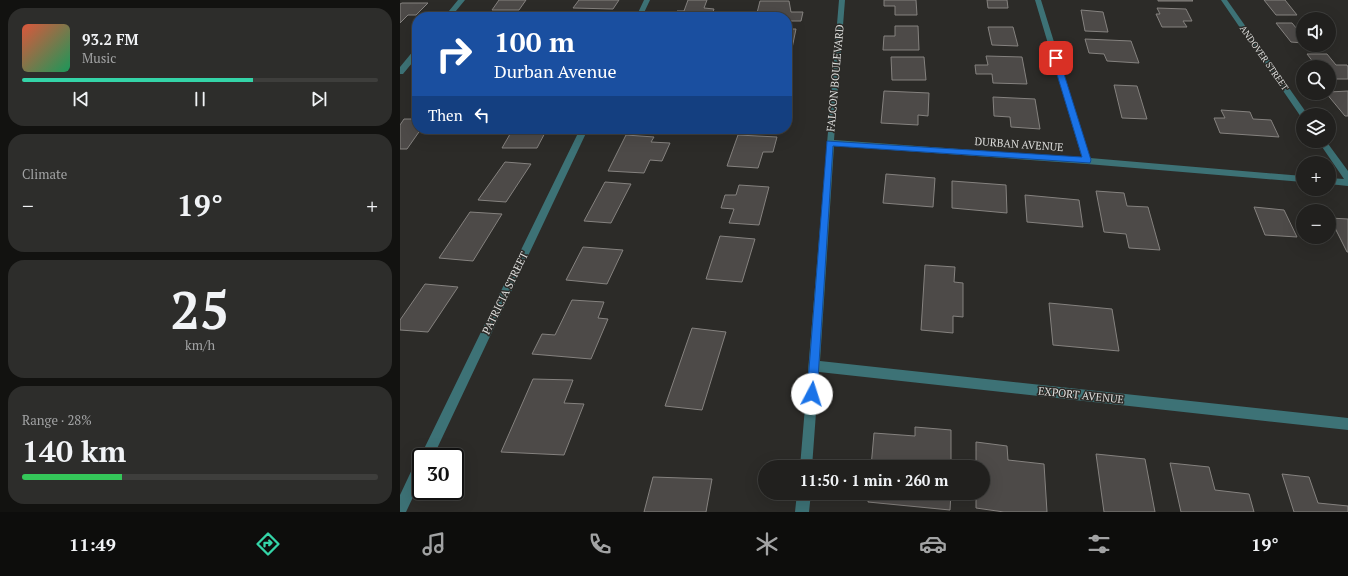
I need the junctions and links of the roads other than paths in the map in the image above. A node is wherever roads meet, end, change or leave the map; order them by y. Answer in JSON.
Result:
{"nodes":[{"id":1,"x":462,"y":0,"type":"edge"},
{"id":2,"x":647,"y":0,"type":"edge"},
{"id":3,"x":842,"y":0,"type":"edge"},
{"id":4,"x":1038,"y":0,"type":"edge"},
{"id":5,"x":1224,"y":0,"type":"edge"},
{"id":6,"x":452,"y":12,"type":"edge"},
{"id":7,"x":641,"y":12,"type":"edge"},
{"id":8,"x":412,"y":58,"type":"edge"},
{"id":9,"x":400,"y":72,"type":"edge"},
{"id":10,"x":1299,"y":108,"type":"edge"},
{"id":11,"x":582,"y":134,"type":"edge"},
{"id":12,"x":830,"y":143,"type":"junction"},
{"id":13,"x":1327,"y":148,"type":"edge"},
{"id":14,"x":1087,"y":160,"type":"junction"},
{"id":15,"x":1296,"y":178,"type":"edge"},
{"id":16,"x":1348,"y":178,"type":"edge"},
{"id":17,"x":1336,"y":182,"type":"edge"},
{"id":18,"x":1348,"y":183,"type":"edge"},
{"id":19,"x":814,"y":366,"type":"junction"},
{"id":20,"x":1348,"y":424,"type":"edge"},
{"id":21,"x":430,"y":448,"type":"edge"},
{"id":22,"x":807,"y":460,"type":"edge"},
{"id":23,"x":412,"y":485,"type":"edge"},
{"id":24,"x":803,"y":500,"type":"edge"},
{"id":25,"x":400,"y":510,"type":"edge"},
{"id":26,"x":802,"y":512,"type":"edge"}],
"edges":[{"from":1,"to":6,"type":"street"},
{"from":2,"to":7,"type":"street"},
{"from":3,"to":12,"type":"street","name":"FALCON BOULEVARD"},
{"from":4,"to":14,"type":"street"},
{"from":5,"to":10,"type":"street","name":"ANDOVER STREET"},
{"from":8,"to":9,"type":"street"},
{"from":11,"to":21,"type":"street","name":"PATRICIA STREET"},
{"from":12,"to":14,"type":"street","name":"DURBAN AVENUE"},
{"from":12,"to":19,"type":"street","name":"FALCON BOULEVARD"},
{"from":13,"to":16,"type":"street"},
{"from":14,"to":15,"type":"street","name":"DURBAN AVENUE"},
{"from":17,"to":18,"type":"street"},
{"from":19,"to":20,"type":"street","name":"EXPORT AVENUE"},
{"from":19,"to":22,"type":"street","name":"FALCON BOULEVARD"},
{"from":23,"to":25,"type":"street"},
{"from":24,"to":26,"type":"street"}]}
